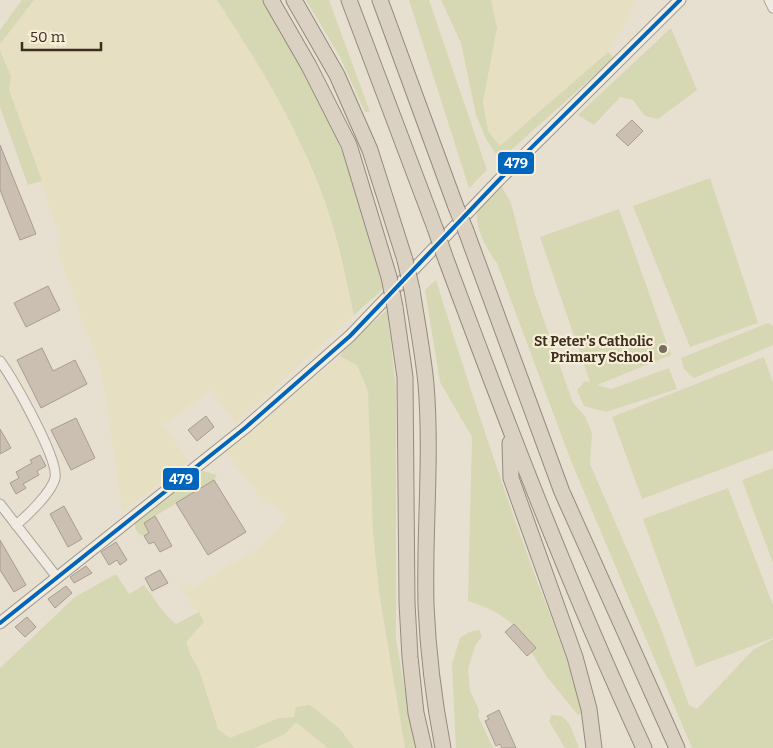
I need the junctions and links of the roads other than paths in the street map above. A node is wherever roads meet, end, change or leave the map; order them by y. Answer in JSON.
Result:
{"nodes":[{"id":1,"x":271,"y":0,"type":"edge"},
{"id":2,"x":294,"y":0,"type":"edge"},
{"id":3,"x":349,"y":0,"type":"edge"},
{"id":4,"x":380,"y":0,"type":"edge"},
{"id":5,"x":680,"y":0,"type":"edge"},
{"id":6,"x":769,"y":0,"type":"edge"},
{"id":7,"x":773,"y":8,"type":"edge"},
{"id":8,"x":0,"y":361,"type":"edge"},
{"id":9,"x":510,"y":431,"type":"junction"},
{"id":10,"x":0,"y":504,"type":"edge"},
{"id":11,"x":16,"y":525,"type":"junction"},
{"id":12,"x":56,"y":576,"type":"junction"},
{"id":13,"x":0,"y":623,"type":"edge"},
{"id":14,"x":424,"y":748,"type":"edge"},
{"id":15,"x":443,"y":748,"type":"edge"},
{"id":16,"x":594,"y":748,"type":"edge"},
{"id":17,"x":644,"y":748,"type":"edge"},
{"id":18,"x":677,"y":748,"type":"edge"}],
"edges":[{"from":1,"to":14,"type":"highway","bridge":true},
{"from":2,"to":15,"type":"highway","bridge":true},
{"from":3,"to":9,"type":"highway","bridge":true},
{"from":4,"to":18,"type":"highway","bridge":true},
{"from":5,"to":12,"type":"street"},
{"from":6,"to":7,"type":"street"},
{"from":8,"to":11,"type":"street"},
{"from":9,"to":16,"type":"highway"},
{"from":9,"to":17,"type":"highway"},
{"from":10,"to":11,"type":"street"},
{"from":11,"to":12,"type":"street"},
{"from":12,"to":13,"type":"street"}]}
